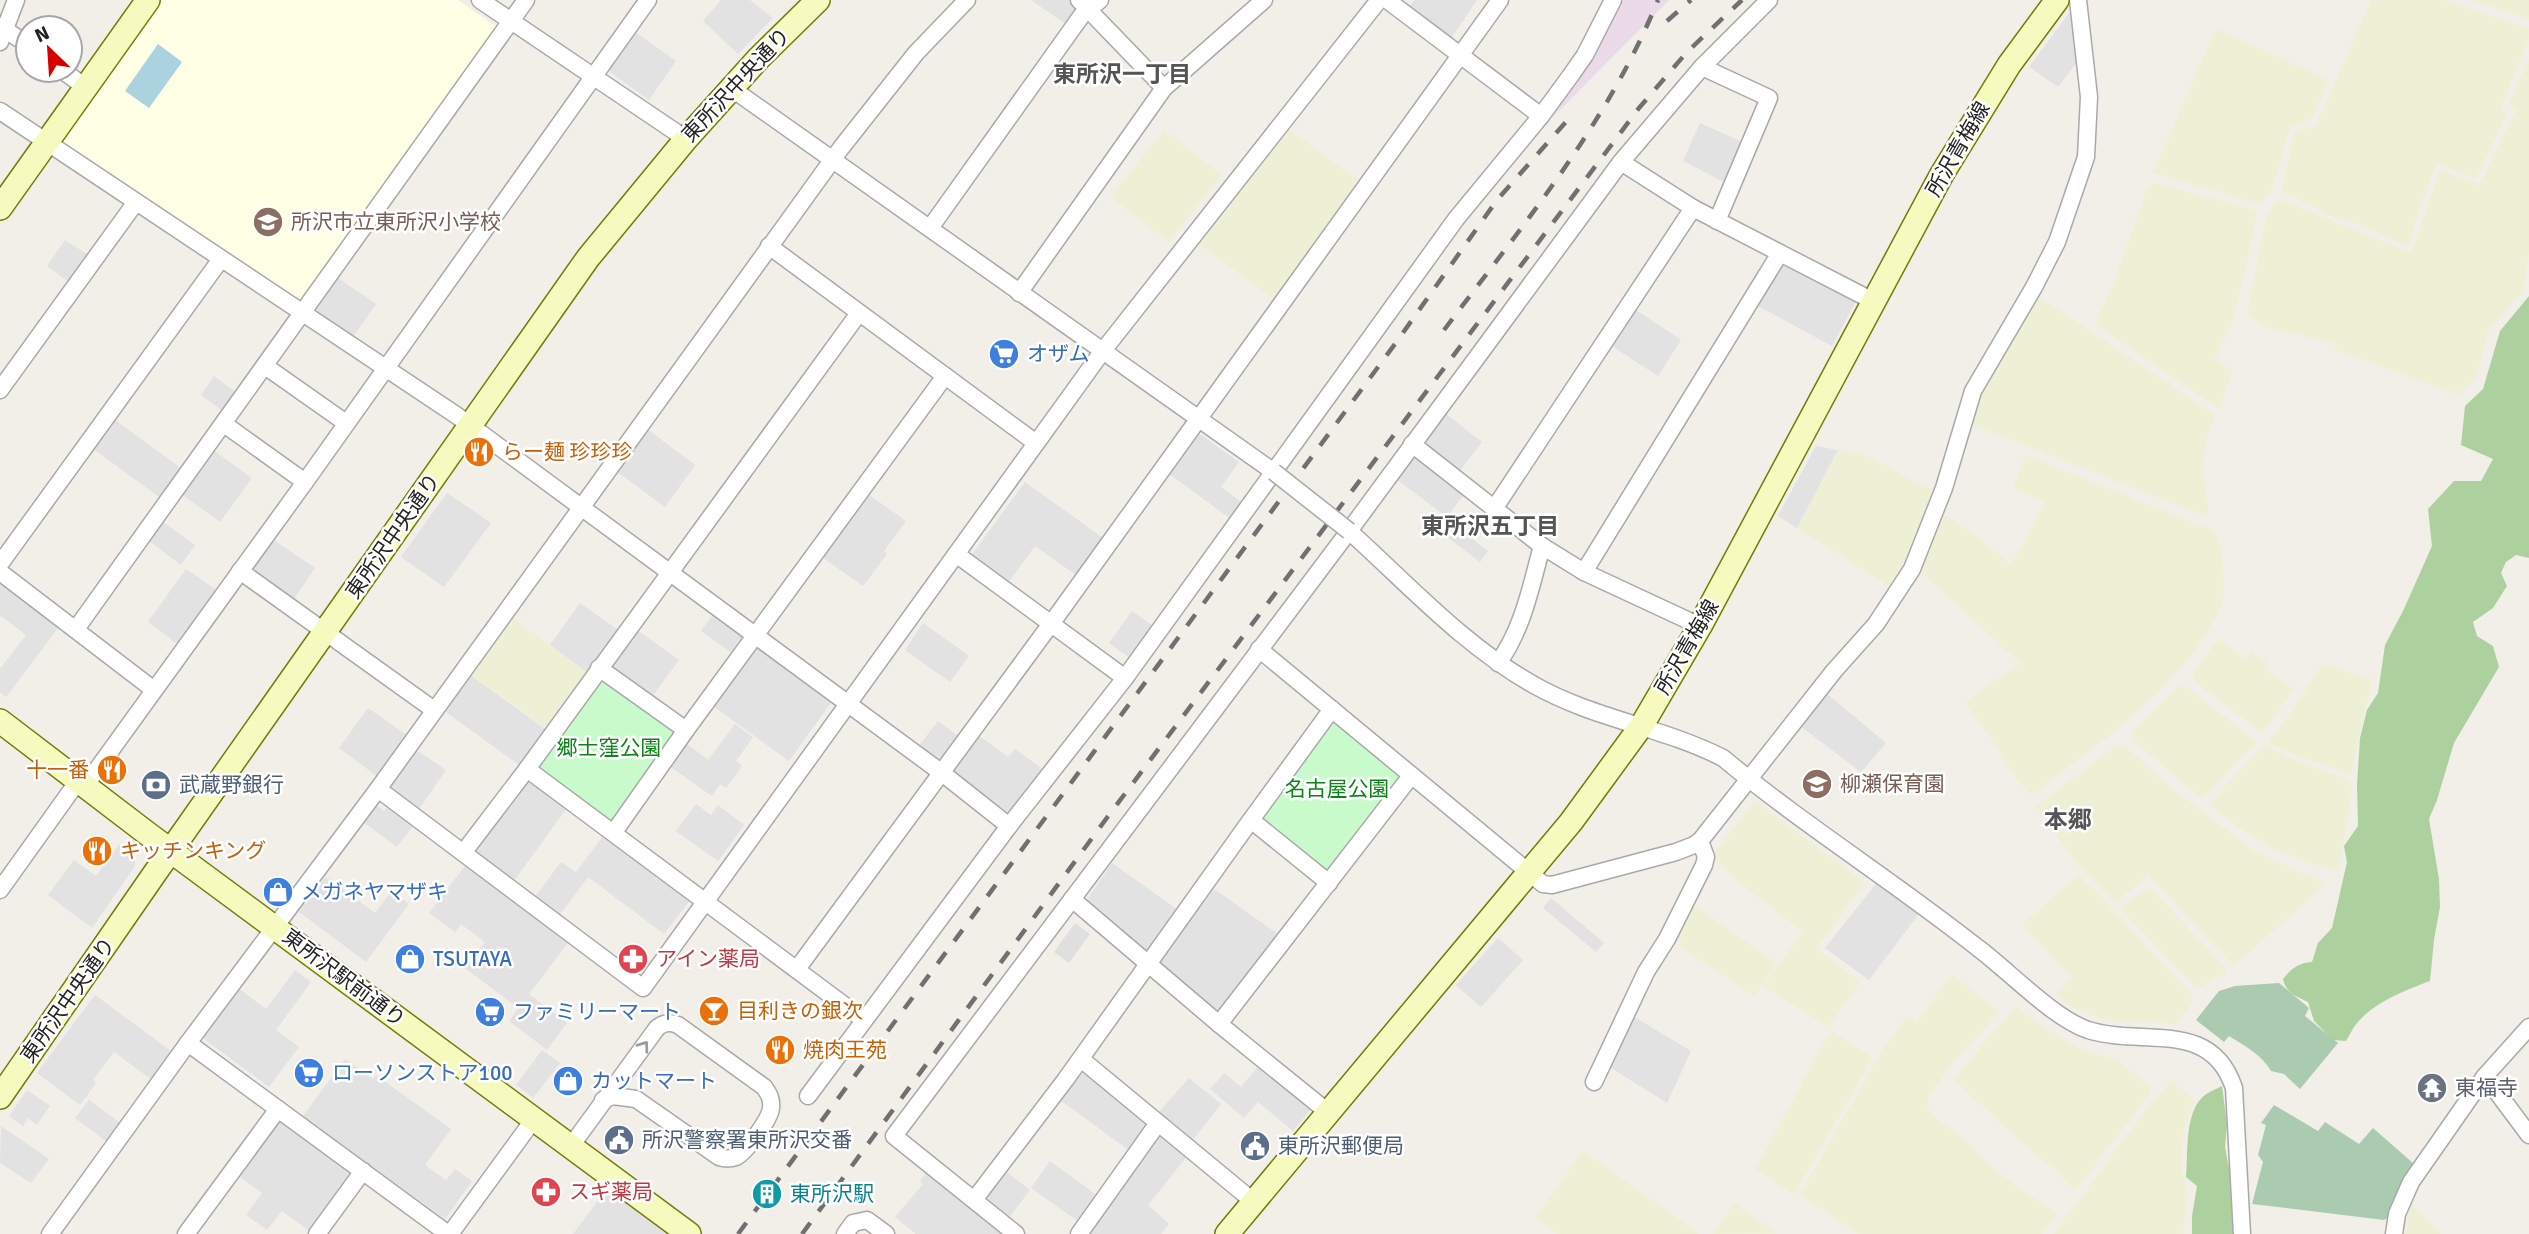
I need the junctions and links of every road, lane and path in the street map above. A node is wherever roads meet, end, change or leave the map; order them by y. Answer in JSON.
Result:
{"nodes":[{"id":1,"x":16,"y":0,"type":"edge"},
{"id":2,"x":148,"y":0,"type":"edge"},
{"id":3,"x":480,"y":0,"type":"edge"},
{"id":4,"x":526,"y":0,"type":"edge"},
{"id":5,"x":648,"y":0,"type":"edge"},
{"id":6,"x":818,"y":0,"type":"edge"},
{"id":7,"x":967,"y":0,"type":"edge"},
{"id":8,"x":1264,"y":0,"type":"edge"},
{"id":9,"x":1378,"y":0,"type":"edge"},
{"id":10,"x":1387,"y":0,"type":"edge"},
{"id":11,"x":1500,"y":0,"type":"edge"},
{"id":12,"x":1613,"y":0,"type":"edge"},
{"id":13,"x":1769,"y":0,"type":"edge"},
{"id":14,"x":2057,"y":0,"type":"edge"},
{"id":15,"x":2078,"y":0,"type":"edge"},
{"id":16,"x":1089,"y":3,"type":"edge"},
{"id":17,"x":510,"y":21,"type":"junction"},
{"id":18,"x":2,"y":32,"type":"edge"},
{"id":19,"x":1461,"y":56,"type":"junction"},
{"id":20,"x":1702,"y":67,"type":"junction"},
{"id":21,"x":593,"y":76,"type":"junction"},
{"id":22,"x":81,"y":84,"type":"edge"},
{"id":23,"x":85,"y":87,"type":"junction"},
{"id":24,"x":731,"y":88,"type":"junction"},
{"id":25,"x":1164,"y":88,"type":"junction"},
{"id":26,"x":0,"y":111,"type":"edge"},
{"id":27,"x":1541,"y":116,"type":"junction"},
{"id":28,"x":686,"y":139,"type":"junction"},
{"id":29,"x":46,"y":141,"type":"junction"},
{"id":30,"x":833,"y":159,"type":"junction"},
{"id":31,"x":1621,"y":162,"type":"junction"},
{"id":32,"x":136,"y":202,"type":"junction"},
{"id":33,"x":0,"y":208,"type":"edge"},
{"id":34,"x":1693,"y":208,"type":"junction"},
{"id":35,"x":1717,"y":221,"type":"junction"},
{"id":36,"x":930,"y":228,"type":"junction"},
{"id":37,"x":769,"y":246,"type":"junction"},
{"id":38,"x":1780,"y":253,"type":"junction"},
{"id":39,"x":221,"y":259,"type":"junction"},
{"id":40,"x":1020,"y":293,"type":"junction"},
{"id":41,"x":1873,"y":301,"type":"junction"},
{"id":42,"x":859,"y":313,"type":"junction"},
{"id":43,"x":303,"y":314,"type":"junction"},
{"id":44,"x":1102,"y":352,"type":"junction"},
{"id":45,"x":265,"y":366,"type":"junction"},
{"id":46,"x":385,"y":369,"type":"junction"},
{"id":47,"x":945,"y":376,"type":"junction"},
{"id":48,"x":0,"y":390,"type":"edge"},
{"id":49,"x":1199,"y":420,"type":"junction"},
{"id":50,"x":224,"y":424,"type":"junction"},
{"id":51,"x":346,"y":424,"type":"junction"},
{"id":52,"x":471,"y":426,"type":"junction"},
{"id":53,"x":1036,"y":443,"type":"junction"},
{"id":54,"x":1412,"y":444,"type":"junction"},
{"id":55,"x":1274,"y":472,"type":"junction"},
{"id":56,"x":305,"y":482,"type":"junction"},
{"id":57,"x":580,"y":507,"type":"junction"},
{"id":58,"x":1494,"y":509,"type":"junction"},
{"id":59,"x":1349,"y":531,"type":"junction"},
{"id":60,"x":1542,"y":546,"type":"junction"},
{"id":61,"x":956,"y":554,"type":"junction"},
{"id":62,"x":0,"y":564,"type":"edge"},
{"id":63,"x":240,"y":571,"type":"junction"},
{"id":64,"x":0,"y":572,"type":"edge"},
{"id":65,"x":671,"y":572,"type":"junction"},
{"id":66,"x":1584,"y":572,"type":"junction"},
{"id":67,"x":1050,"y":625,"type":"junction"},
{"id":68,"x":1700,"y":626,"type":"junction"},
{"id":69,"x":76,"y":629,"type":"junction"},
{"id":70,"x":325,"y":631,"type":"junction"},
{"id":71,"x":755,"y":634,"type":"junction"},
{"id":72,"x":1259,"y":649,"type":"junction"},
{"id":73,"x":1499,"y":663,"type":"junction"},
{"id":74,"x":599,"y":668,"type":"junction"},
{"id":75,"x":1125,"y":678,"type":"junction"},
{"id":76,"x":155,"y":690,"type":"junction"},
{"id":77,"x":848,"y":704,"type":"junction"},
{"id":78,"x":1332,"y":709,"type":"junction"},
{"id":79,"x":434,"y":710,"type":"junction"},
{"id":80,"x":0,"y":721,"type":"edge"},
{"id":81,"x":1642,"y":725,"type":"junction"},
{"id":82,"x":686,"y":730,"type":"junction"},
{"id":83,"x":527,"y":769,"type":"junction"},
{"id":84,"x":942,"y":773,"type":"junction"},
{"id":85,"x":1411,"y":776,"type":"junction"},
{"id":86,"x":1748,"y":778,"type":"junction"},
{"id":87,"x":82,"y":783,"type":"junction"},
{"id":88,"x":378,"y":789,"type":"junction"},
{"id":89,"x":1251,"y":820,"type":"junction"},
{"id":90,"x":1009,"y":826,"type":"junction"},
{"id":91,"x":614,"y":832,"type":"junction"},
{"id":92,"x":1700,"y":841,"type":"junction"},
{"id":93,"x":172,"y":850,"type":"junction"},
{"id":94,"x":463,"y":853,"type":"junction"},
{"id":95,"x":1528,"y":873,"type":"junction"},
{"id":96,"x":1329,"y":883,"type":"junction"},
{"id":97,"x":2,"y":884,"type":"edge"},
{"id":98,"x":1072,"y":899,"type":"junction"},
{"id":99,"x":705,"y":900,"type":"junction"},
{"id":100,"x":276,"y":928,"type":"junction"},
{"id":101,"x":1148,"y":964,"type":"junction"},
{"id":102,"x":797,"y":969,"type":"junction"},
{"id":103,"x":864,"y":1020,"type":"junction"},
{"id":104,"x":1219,"y":1024,"type":"junction"},
{"id":105,"x":2529,"y":1027,"type":"edge"},
{"id":106,"x":188,"y":1043,"type":"junction"},
{"id":107,"x":1081,"y":1059,"type":"junction"},
{"id":108,"x":2484,"y":1076,"type":"junction"},
{"id":109,"x":1594,"y":1082,"type":"dead end"},
{"id":110,"x":808,"y":1096,"type":"dead end"},
{"id":111,"x":0,"y":1097,"type":"edge"},
{"id":112,"x":603,"y":1100,"type":"junction"},
{"id":113,"x":278,"y":1109,"type":"junction"},
{"id":114,"x":1329,"y":1113,"type":"junction"},
{"id":115,"x":534,"y":1119,"type":"junction"},
{"id":116,"x":1158,"y":1123,"type":"junction"},
{"id":117,"x":2529,"y":1135,"type":"edge"},
{"id":118,"x":571,"y":1146,"type":"junction"},
{"id":119,"x":363,"y":1171,"type":"junction"},
{"id":120,"x":974,"y":1200,"type":"junction"},
{"id":121,"x":1254,"y":1202,"type":"junction"},
{"id":122,"x":50,"y":1234,"type":"edge"},
{"id":123,"x":186,"y":1234,"type":"edge"},
{"id":124,"x":317,"y":1234,"type":"edge"},
{"id":125,"x":449,"y":1234,"type":"edge"},
{"id":126,"x":689,"y":1234,"type":"edge"},
{"id":127,"x":845,"y":1234,"type":"edge"},
{"id":128,"x":886,"y":1234,"type":"edge"},
{"id":129,"x":1016,"y":1234,"type":"edge"},
{"id":130,"x":1079,"y":1234,"type":"edge"},
{"id":131,"x":1227,"y":1234,"type":"edge"},
{"id":132,"x":2242,"y":1234,"type":"edge"},
{"id":133,"x":2394,"y":1234,"type":"edge"}],
"edges":[{"from":1,"to":18,"type":"street"},
{"from":2,"to":23,"type":"street"},
{"from":3,"to":17,"type":"street"},
{"from":4,"to":17,"type":"street"},
{"from":5,"to":21,"type":"street"},
{"from":6,"to":24,"type":"street","name":"東所沢中央通り"},
{"from":7,"to":30,"type":"street"},
{"from":8,"to":25,"type":"street"},
{"from":9,"to":44,"type":"street"},
{"from":10,"to":19,"type":"street"},
{"from":11,"to":19,"type":"street"},
{"from":12,"to":27,"type":"street"},
{"from":13,"to":20,"type":"street"},
{"from":14,"to":41,"type":"street","name":"所沢青梅線"},
{"from":15,"to":86,"type":"street"},
{"from":16,"to":25,"type":"street"},
{"from":16,"to":36,"type":"street"},
{"from":17,"to":21,"type":"street"},
{"from":17,"to":43,"type":"street"},
{"from":19,"to":27,"type":"street"},
{"from":19,"to":49,"type":"street"},
{"from":20,"to":31,"type":"street"},
{"from":20,"to":35,"type":"street"},
{"from":21,"to":28,"type":"street"},
{"from":21,"to":46,"type":"street"},
{"from":22,"to":23,"type":"street"},
{"from":23,"to":29,"type":"street"},
{"from":24,"to":28,"type":"street","name":"東所沢中央通り"},
{"from":24,"to":30,"type":"street"},
{"from":25,"to":40,"type":"street"},
{"from":26,"to":29,"type":"street"},
{"from":27,"to":55,"type":"street"},
{"from":28,"to":52,"type":"street","name":"東所沢中央通り"},
{"from":29,"to":32,"type":"street"},
{"from":29,"to":33,"type":"street"},
{"from":30,"to":36,"type":"street"},
{"from":30,"to":37,"type":"street"},
{"from":31,"to":34,"type":"street"},
{"from":31,"to":54,"type":"street"},
{"from":32,"to":39,"type":"street"},
{"from":32,"to":48,"type":"street"},
{"from":34,"to":35,"type":"street"},
{"from":34,"to":58,"type":"street"},
{"from":35,"to":38,"type":"street"},
{"from":36,"to":40,"type":"street"},
{"from":37,"to":42,"type":"street"},
{"from":37,"to":57,"type":"street"},
{"from":38,"to":41,"type":"street"},
{"from":38,"to":66,"type":"street"},
{"from":39,"to":43,"type":"street"},
{"from":39,"to":62,"type":"street"},
{"from":40,"to":44,"type":"street"},
{"from":41,"to":68,"type":"street","name":"所沢青梅線"},
{"from":42,"to":47,"type":"street"},
{"from":42,"to":65,"type":"street"},
{"from":43,"to":45,"type":"street"},
{"from":43,"to":46,"type":"street"},
{"from":44,"to":49,"type":"street"},
{"from":44,"to":53,"type":"street"},
{"from":45,"to":50,"type":"street"},
{"from":45,"to":51,"type":"street"},
{"from":46,"to":51,"type":"street"},
{"from":46,"to":52,"type":"street"},
{"from":47,"to":53,"type":"street"},
{"from":47,"to":71,"type":"street"},
{"from":49,"to":55,"type":"street"},
{"from":49,"to":67,"type":"street"},
{"from":50,"to":56,"type":"street"},
{"from":50,"to":69,"type":"street"},
{"from":51,"to":56,"type":"street"},
{"from":52,"to":57,"type":"street"},
{"from":52,"to":70,"type":"street","name":"東所沢中央通り"},
{"from":53,"to":61,"type":"street"},
{"from":54,"to":58,"type":"street"},
{"from":54,"to":59,"type":"street"},
{"from":55,"to":59,"type":"street","bridge":true},
{"from":55,"to":75,"type":"street"},
{"from":56,"to":63,"type":"street"},
{"from":57,"to":65,"type":"street"},
{"from":57,"to":79,"type":"street"},
{"from":58,"to":60,"type":"street"},
{"from":59,"to":72,"type":"street"},
{"from":59,"to":73,"type":"street"},
{"from":60,"to":66,"type":"street"},
{"from":60,"to":73,"type":"street"},
{"from":61,"to":67,"type":"street"},
{"from":61,"to":77,"type":"street"},
{"from":63,"to":70,"type":"street"},
{"from":63,"to":76,"type":"street"},
{"from":64,"to":69,"type":"street"},
{"from":65,"to":71,"type":"street"},
{"from":65,"to":74,"type":"street"},
{"from":66,"to":68,"type":"street"},
{"from":67,"to":75,"type":"street"},
{"from":67,"to":84,"type":"street"},
{"from":68,"to":81,"type":"street","name":"所沢青梅線"},
{"from":69,"to":76,"type":"street"},
{"from":70,"to":79,"type":"street"},
{"from":70,"to":93,"type":"street","name":"東所沢中央通り"},
{"from":71,"to":77,"type":"street"},
{"from":71,"to":82,"type":"street"},
{"from":72,"to":78,"type":"street"},
{"from":72,"to":98,"type":"street"},
{"from":73,"to":81,"type":"street"},
{"from":74,"to":82,"type":"street"},
{"from":74,"to":83,"type":"street"},
{"from":75,"to":90,"type":"street"},
{"from":76,"to":87,"type":"street"},
{"from":77,"to":84,"type":"street"},
{"from":77,"to":99,"type":"street"},
{"from":78,"to":85,"type":"street"},
{"from":78,"to":89,"type":"street"},
{"from":79,"to":88,"type":"street"},
{"from":80,"to":87,"type":"street","name":"東所沢駅前通り"},
{"from":81,"to":86,"type":"street"},
{"from":81,"to":95,"type":"street","name":"所沢青梅線"},
{"from":82,"to":91,"type":"street"},
{"from":83,"to":91,"type":"street"},
{"from":83,"to":94,"type":"street"},
{"from":84,"to":90,"type":"street"},
{"from":84,"to":102,"type":"street"},
{"from":85,"to":95,"type":"street"},
{"from":85,"to":96,"type":"street"},
{"from":86,"to":92,"type":"street"},
{"from":86,"to":132,"type":"street"},
{"from":87,"to":93,"type":"street","name":"東所沢駅前通り"},
{"from":87,"to":97,"type":"street"},
{"from":88,"to":94,"type":"street"},
{"from":88,"to":100,"type":"street"},
{"from":89,"to":96,"type":"street"},
{"from":89,"to":101,"type":"street"},
{"from":90,"to":103,"type":"street"},
{"from":91,"to":99,"type":"street"},
{"from":92,"to":95,"type":"street"},
{"from":92,"to":109,"type":"street"},
{"from":93,"to":100,"type":"street","name":"東所沢駅前通り"},
{"from":93,"to":111,"type":"street","name":"東所沢中央通り"},
{"from":94,"to":99,"type":"street"},
{"from":95,"to":114,"type":"street","name":"所沢青梅線"},
{"from":96,"to":104,"type":"street"},
{"from":98,"to":101,"type":"street"},
{"from":98,"to":120,"type":"street"},
{"from":99,"to":102,"type":"street"},
{"from":100,"to":106,"type":"street"},
{"from":100,"to":115,"type":"street","name":"東所沢駅前通り"},
{"from":101,"to":104,"type":"street"},
{"from":101,"to":107,"type":"street"},
{"from":102,"to":103,"type":"street"},
{"from":103,"to":110,"type":"street"},
{"from":104,"to":114,"type":"street"},
{"from":105,"to":108,"type":"street"},
{"from":106,"to":113,"type":"street"},
{"from":106,"to":122,"type":"street"},
{"from":107,"to":116,"type":"street"},
{"from":107,"to":120,"type":"street"},
{"from":108,"to":117,"type":"street"},
{"from":108,"to":133,"type":"street"},
{"from":112,"to":112,"type":"street","one_way":true},
{"from":112,"to":118,"type":"street"},
{"from":113,"to":119,"type":"street"},
{"from":113,"to":123,"type":"street"},
{"from":114,"to":121,"type":"street","name":"所沢青梅線"},
{"from":115,"to":118,"type":"street","name":"東所沢駅前通り"},
{"from":115,"to":125,"type":"street"},
{"from":116,"to":121,"type":"street"},
{"from":116,"to":130,"type":"street"},
{"from":118,"to":126,"type":"street","name":"東所沢駅前通り"},
{"from":119,"to":124,"type":"street"},
{"from":119,"to":125,"type":"street"},
{"from":120,"to":129,"type":"street"},
{"from":121,"to":131,"type":"street","name":"所沢青梅線"},
{"from":127,"to":128,"type":"street"}]}
